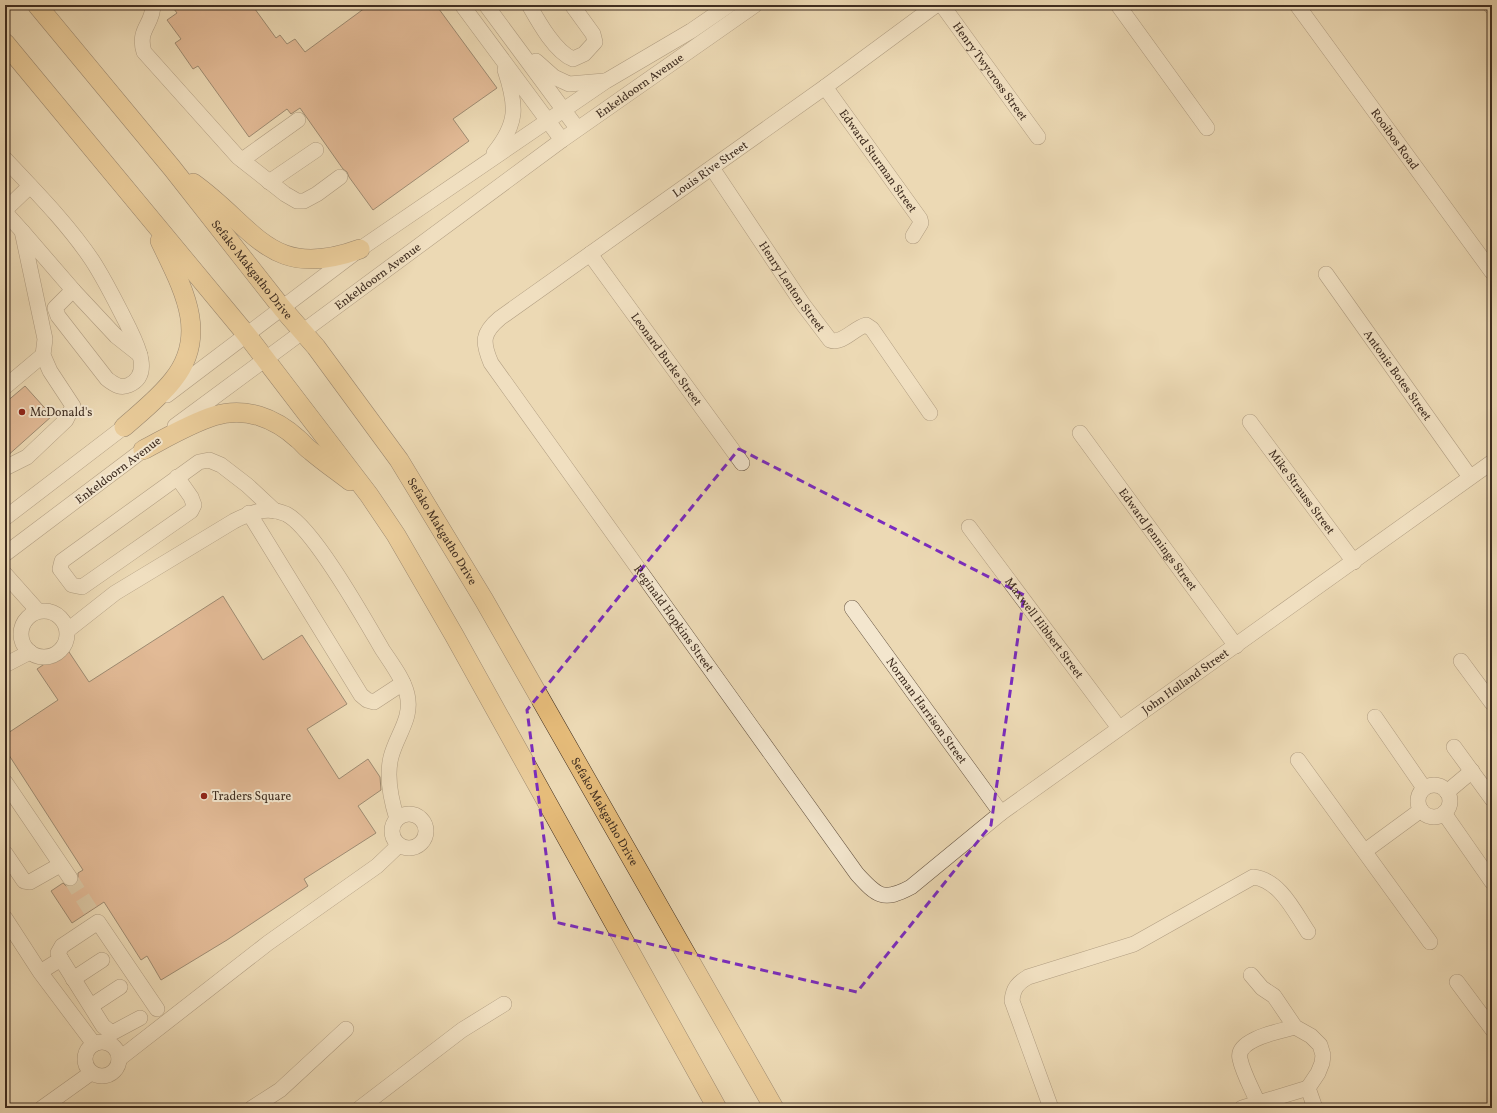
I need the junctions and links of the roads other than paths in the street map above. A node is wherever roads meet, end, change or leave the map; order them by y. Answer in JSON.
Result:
{"nodes":[{"id":1,"x":38,"y":5,"type":"edge"},
{"id":2,"x":153,"y":5,"type":"edge"},
{"id":3,"x":462,"y":5,"type":"edge"},
{"id":4,"x":486,"y":5,"type":"edge"},
{"id":5,"x":529,"y":5,"type":"edge"},
{"id":6,"x":572,"y":5,"type":"edge"},
{"id":7,"x":730,"y":5,"type":"edge"},
{"id":8,"x":755,"y":5,"type":"edge"},
{"id":9,"x":936,"y":5,"type":"edge"},
{"id":10,"x":942,"y":5,"type":"edge"},
{"id":11,"x":1118,"y":5,"type":"edge"},
{"id":12,"x":1297,"y":5,"type":"edge"},
{"id":13,"x":5,"y":43,"type":"edge"},
{"id":14,"x":520,"y":51,"type":"junction"},
{"id":15,"x":501,"y":57,"type":"junction"},
{"id":16,"x":606,"y":81,"type":"junction"},
{"id":17,"x":825,"y":87,"type":"junction"},
{"id":18,"x":564,"y":110,"type":"junction"},
{"id":19,"x":298,"y":120,"type":"dead end"},
{"id":20,"x":548,"y":121,"type":"junction"},
{"id":21,"x":577,"y":128,"type":"junction"},
{"id":22,"x":1207,"y":128,"type":"dead end"},
{"id":23,"x":1038,"y":137,"type":"dead end"},
{"id":24,"x":562,"y":140,"type":"junction"},
{"id":25,"x":316,"y":150,"type":"dead end"},
{"id":26,"x":5,"y":159,"type":"edge"},
{"id":27,"x":242,"y":160,"type":"junction"},
{"id":28,"x":482,"y":166,"type":"junction"},
{"id":29,"x":172,"y":168,"type":"junction"},
{"id":30,"x":712,"y":168,"type":"junction"},
{"id":31,"x":340,"y":177,"type":"dead end"},
{"id":32,"x":269,"y":182,"type":"junction"},
{"id":33,"x":30,"y":186,"type":"junction"},
{"id":34,"x":5,"y":211,"type":"edge"},
{"id":35,"x":149,"y":216,"type":"junction"},
{"id":36,"x":22,"y":231,"type":"junction"},
{"id":37,"x":913,"y":236,"type":"dead end"},
{"id":38,"x":360,"y":249,"type":"junction"},
{"id":39,"x":590,"y":254,"type":"junction"},
{"id":40,"x":1492,"y":272,"type":"edge"},
{"id":41,"x":1326,"y":274,"type":"dead end"},
{"id":42,"x":73,"y":290,"type":"junction"},
{"id":43,"x":282,"y":308,"type":"junction"},
{"id":44,"x":55,"y":312,"type":"junction"},
{"id":45,"x":40,"y":314,"type":"junction"},
{"id":46,"x":302,"y":332,"type":"junction"},
{"id":47,"x":486,"y":333,"type":"joint"},
{"id":48,"x":246,"y":334,"type":"junction"},
{"id":49,"x":44,"y":355,"type":"junction"},
{"id":50,"x":140,"y":355,"type":"junction"},
{"id":51,"x":265,"y":359,"type":"junction"},
{"id":52,"x":5,"y":387,"type":"edge"},
{"id":53,"x":930,"y":413,"type":"dead end"},
{"id":54,"x":1250,"y":422,"type":"dead end"},
{"id":55,"x":124,"y":427,"type":"junction"},
{"id":56,"x":1080,"y":433,"type":"dead end"},
{"id":57,"x":143,"y":450,"type":"junction"},
{"id":58,"x":1492,"y":462,"type":"edge"},
{"id":59,"x":742,"y":463,"type":"dead end"},
{"id":60,"x":5,"y":468,"type":"edge"},
{"id":61,"x":177,"y":477,"type":"junction"},
{"id":62,"x":1470,"y":477,"type":"junction"},
{"id":63,"x":369,"y":495,"type":"junction"},
{"id":64,"x":276,"y":510,"type":"junction"},
{"id":65,"x":250,"y":513,"type":"junction"},
{"id":66,"x":5,"y":518,"type":"edge"},
{"id":67,"x":969,"y":527,"type":"dead end"},
{"id":68,"x":5,"y":554,"type":"edge"},
{"id":69,"x":1354,"y":562,"type":"junction"},
{"id":70,"x":5,"y":574,"type":"edge"},
{"id":71,"x":852,"y":608,"type":"dead end"},
{"id":72,"x":38,"y":611,"type":"junction"},
{"id":73,"x":68,"y":630,"type":"junction"},
{"id":74,"x":1236,"y":646,"type":"junction"},
{"id":75,"x":30,"y":652,"type":"junction"},
{"id":76,"x":1461,"y":661,"type":"dead end"},
{"id":77,"x":5,"y":665,"type":"edge"},
{"id":78,"x":403,"y":683,"type":"junction"},
{"id":79,"x":1492,"y":703,"type":"edge"},
{"id":80,"x":1375,"y":717,"type":"dead end"},
{"id":81,"x":1119,"y":728,"type":"junction"},
{"id":82,"x":1454,"y":747,"type":"dead end"},
{"id":83,"x":1298,"y":760,"type":"dead end"},
{"id":84,"x":1472,"y":772,"type":"junction"},
{"id":85,"x":5,"y":782,"type":"edge"},
{"id":86,"x":1424,"y":788,"type":"junction"},
{"id":87,"x":1447,"y":792,"type":"junction"},
{"id":88,"x":1492,"y":799,"type":"edge"},
{"id":89,"x":1421,"y":810,"type":"junction"},
{"id":90,"x":1001,"y":813,"type":"junction"},
{"id":91,"x":1444,"y":813,"type":"junction"},
{"id":92,"x":397,"y":819,"type":"junction"},
{"id":93,"x":399,"y":845,"type":"junction"},
{"id":94,"x":1365,"y":851,"type":"junction"},
{"id":95,"x":5,"y":853,"type":"edge"},
{"id":96,"x":60,"y":865,"type":"junction"},
{"id":97,"x":70,"y":878,"type":"tunnel mouth"},
{"id":98,"x":1492,"y":882,"type":"edge"},
{"id":99,"x":879,"y":895,"type":"joint"},
{"id":100,"x":5,"y":918,"type":"edge"},
{"id":101,"x":1308,"y":932,"type":"dead end"},
{"id":102,"x":1430,"y":942,"type":"dead end"},
{"id":103,"x":61,"y":959,"type":"junction"},
{"id":104,"x":102,"y":960,"type":"dead end"},
{"id":105,"x":44,"y":969,"type":"dead end"},
{"id":106,"x":1251,"y":975,"type":"dead end"},
{"id":107,"x":73,"y":978,"type":"junction"},
{"id":108,"x":1457,"y":982,"type":"dead end"},
{"id":109,"x":120,"y":987,"type":"dead end"},
{"id":110,"x":504,"y":1004,"type":"dead end"},
{"id":111,"x":91,"y":1006,"type":"junction"},
{"id":112,"x":157,"y":1009,"type":"dead end"},
{"id":113,"x":140,"y":1018,"type":"dead end"},
{"id":114,"x":1295,"y":1027,"type":"junction"},
{"id":115,"x":346,"y":1029,"type":"dead end"},
{"id":116,"x":1492,"y":1029,"type":"edge"},
{"id":117,"x":94,"y":1044,"type":"junction"},
{"id":118,"x":119,"y":1058,"type":"junction"},
{"id":119,"x":91,"y":1073,"type":"junction"},
{"id":120,"x":1308,"y":1088,"type":"junction"},
{"id":121,"x":1258,"y":1103,"type":"junction"},
{"id":122,"x":42,"y":1108,"type":"edge"},
{"id":123,"x":252,"y":1108,"type":"edge"},
{"id":124,"x":360,"y":1108,"type":"edge"},
{"id":125,"x":717,"y":1108,"type":"edge"},
{"id":126,"x":774,"y":1108,"type":"edge"},
{"id":127,"x":1051,"y":1108,"type":"edge"},
{"id":128,"x":1242,"y":1108,"type":"edge"},
{"id":129,"x":1315,"y":1108,"type":"edge"}],
"edges":[{"from":1,"to":29,"type":"main road","name":"Sefako Makgatho Drive"},
{"from":2,"to":27,"type":"street"},
{"from":3,"to":15,"type":"street"},
{"from":4,"to":14,"type":"street"},
{"from":5,"to":6,"type":"street"},
{"from":7,"to":16,"type":"street","name":"Enkeldoorn Avenue"},
{"from":8,"to":21,"type":"street","name":"Enkeldoorn Avenue"},
{"from":9,"to":17,"type":"street","name":"Louis Rive Street"},
{"from":10,"to":23,"type":"street","name":"Henry Twycross Street"},
{"from":11,"to":22,"type":"street"},
{"from":12,"to":40,"type":"street","name":"Rooibos Road"},
{"from":13,"to":35,"type":"main road"},
{"from":14,"to":16,"type":"street"},
{"from":14,"to":18,"type":"street"},
{"from":15,"to":20,"type":"street"},
{"from":15,"to":28,"type":"street"},
{"from":16,"to":18,"type":"street","name":"Enkeldoorn Avenue"},
{"from":17,"to":30,"type":"street","name":"Louis Rive Street"},
{"from":17,"to":37,"type":"street","name":"Edward Sturman Street"},
{"from":18,"to":20,"type":"street","name":"Enkeldoorn Avenue"},
{"from":18,"to":21,"type":"street"},
{"from":19,"to":27,"type":"street"},
{"from":20,"to":24,"type":"street"},
{"from":20,"to":28,"type":"street","name":"Enkeldoorn Avenue"},
{"from":21,"to":24,"type":"street","name":"Enkeldoorn Avenue"},
{"from":24,"to":46,"type":"street","name":"Enkeldoorn Avenue"},
{"from":25,"to":32,"type":"street"},
{"from":26,"to":33,"type":"street"},
{"from":27,"to":32,"type":"street"},
{"from":28,"to":38,"type":"street","name":"Enkeldoorn Avenue"},
{"from":29,"to":38,"type":"main road"},
{"from":29,"to":43,"type":"main road","name":"Sefako Makgatho Drive"},
{"from":30,"to":39,"type":"street","name":"Louis Rive Street"},
{"from":30,"to":53,"type":"street","name":"Henry Lenton Street"},
{"from":31,"to":32,"type":"street"},
{"from":33,"to":34,"type":"street"},
{"from":33,"to":50,"type":"street"},
{"from":34,"to":36,"type":"street"},
{"from":35,"to":48,"type":"main road"},
{"from":35,"to":55,"type":"main road"},
{"from":36,"to":42,"type":"street"},
{"from":36,"to":45,"type":"street"},
{"from":38,"to":43,"type":"street","name":"Enkeldoorn Avenue"},
{"from":39,"to":47,"type":"street","name":"Louis Rive Street"},
{"from":39,"to":59,"type":"street","name":"Leonard Burke Street"},
{"from":41,"to":62,"type":"street","name":"Antonie Botes Street"},
{"from":42,"to":44,"type":"street"},
{"from":42,"to":50,"type":"street"},
{"from":43,"to":46,"type":"main road","name":"Sefako Makgatho Drive"},
{"from":43,"to":48,"type":"street","name":"Enkeldoorn Avenue"},
{"from":44,"to":45,"type":"street"},
{"from":44,"to":50,"type":"street"},
{"from":45,"to":49,"type":"street"},
{"from":46,"to":51,"type":"street","name":"Enkeldoorn Avenue"},
{"from":46,"to":126,"type":"main road","name":"Sefako Makgatho Drive"},
{"from":47,"to":99,"type":"street","name":"Reginald Hopkins Street"},
{"from":48,"to":51,"type":"main road"},
{"from":48,"to":55,"type":"street","name":"Enkeldoorn Avenue"},
{"from":49,"to":52,"type":"street"},
{"from":49,"to":60,"type":"street"},
{"from":51,"to":57,"type":"street","name":"Enkeldoorn Avenue"},
{"from":51,"to":63,"type":"main road"},
{"from":54,"to":69,"type":"street","name":"Mike Strauss Street"},
{"from":55,"to":66,"type":"street","name":"Enkeldoorn Avenue"},
{"from":56,"to":74,"type":"street","name":"Edward Jennings Street"},
{"from":57,"to":63,"type":"main road"},
{"from":57,"to":68,"type":"street","name":"Enkeldoorn Avenue"},
{"from":58,"to":62,"type":"street","name":"John Holland Street"},
{"from":61,"to":61,"type":"street"},
{"from":61,"to":64,"type":"street"},
{"from":62,"to":69,"type":"street","name":"John Holland Street"},
{"from":63,"to":125,"type":"main road"},
{"from":64,"to":65,"type":"street"},
{"from":64,"to":78,"type":"street"},
{"from":65,"to":73,"type":"street"},
{"from":65,"to":78,"type":"street"},
{"from":67,"to":81,"type":"street","name":"Maxwell Hibbert Street"},
{"from":69,"to":74,"type":"street","name":"John Holland Street"},
{"from":70,"to":72,"type":"street"},
{"from":71,"to":90,"type":"street","name":"Norman Harrison Street"},
{"from":72,"to":73,"type":"street"},
{"from":72,"to":75,"type":"street"},
{"from":73,"to":75,"type":"street"},
{"from":74,"to":81,"type":"street","name":"John Holland Street"},
{"from":75,"to":77,"type":"street"},
{"from":76,"to":79,"type":"street"},
{"from":78,"to":92,"type":"street"},
{"from":80,"to":86,"type":"street"},
{"from":81,"to":90,"type":"street","name":"John Holland Street"},
{"from":82,"to":84,"type":"street"},
{"from":83,"to":94,"type":"street"},
{"from":84,"to":87,"type":"street"},
{"from":84,"to":88,"type":"street"},
{"from":85,"to":96,"type":"street"},
{"from":86,"to":87,"type":"street"},
{"from":86,"to":89,"type":"street"},
{"from":87,"to":91,"type":"street"},
{"from":89,"to":91,"type":"street"},
{"from":89,"to":94,"type":"street"},
{"from":90,"to":99,"type":"street","name":"John Holland Street"},
{"from":91,"to":98,"type":"street"},
{"from":92,"to":93,"type":"street"},
{"from":92,"to":93,"type":"street"},
{"from":93,"to":118,"type":"street"},
{"from":94,"to":102,"type":"street"},
{"from":95,"to":96,"type":"street"},
{"from":96,"to":97,"type":"street"},
{"from":100,"to":117,"type":"street"},
{"from":101,"to":127,"type":"street"},
{"from":103,"to":105,"type":"street"},
{"from":103,"to":107,"type":"street"},
{"from":103,"to":112,"type":"street"},
{"from":104,"to":107,"type":"street"},
{"from":106,"to":114,"type":"street"},
{"from":107,"to":111,"type":"street"},
{"from":108,"to":116,"type":"street"},
{"from":109,"to":111,"type":"street"},
{"from":110,"to":124,"type":"street"},
{"from":111,"to":113,"type":"street"},
{"from":114,"to":120,"type":"street"},
{"from":114,"to":121,"type":"street"},
{"from":115,"to":123,"type":"street"},
{"from":117,"to":118,"type":"street"},
{"from":117,"to":119,"type":"street"},
{"from":118,"to":119,"type":"street"},
{"from":119,"to":122,"type":"street"},
{"from":120,"to":121,"type":"street"},
{"from":120,"to":129,"type":"street"},
{"from":121,"to":128,"type":"street"}]}
